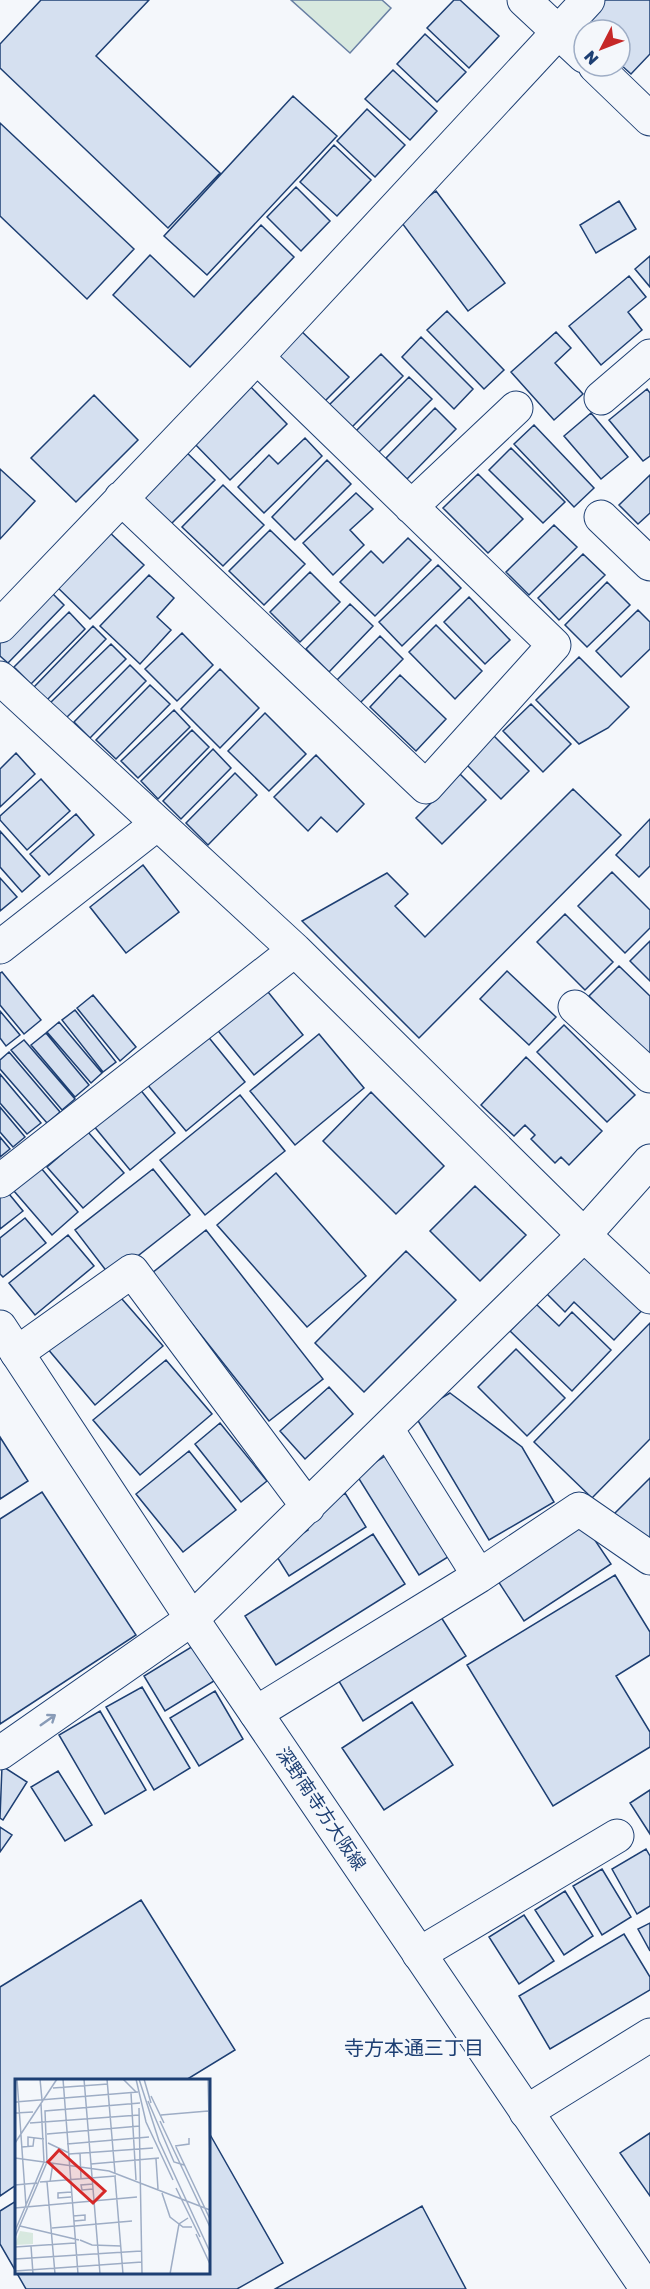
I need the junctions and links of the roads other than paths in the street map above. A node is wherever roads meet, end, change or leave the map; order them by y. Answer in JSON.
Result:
{"nodes":[{"id":1,"x":524,"y":0,"type":"edge"},
{"id":2,"x":588,"y":0,"type":"edge"},
{"id":3,"x":560,"y":32,"type":"junction"},
{"id":4,"x":572,"y":44,"type":"edge"},
{"id":5,"x":607,"y":78,"type":"edge"},
{"id":6,"x":650,"y":119,"type":"edge"},
{"id":7,"x":650,"y":356,"type":"edge"},
{"id":8,"x":257,"y":357,"type":"junction"},
{"id":9,"x":601,"y":398,"type":"dead end"},
{"id":10,"x":516,"y":408,"type":"dead end"},
{"id":11,"x":122,"y":498,"type":"junction"},
{"id":12,"x":411,"y":507,"type":"junction"},
{"id":13,"x":601,"y":517,"type":"dead end"},
{"id":14,"x":650,"y":564,"type":"edge"},
{"id":15,"x":0,"y":626,"type":"edge"},
{"id":16,"x":0,"y":678,"type":"edge"},
{"id":17,"x":157,"y":824,"type":"junction"},
{"id":18,"x":0,"y":947,"type":"edge"},
{"id":19,"x":295,"y":950,"type":"junction"},
{"id":20,"x":575,"y":1007,"type":"dead end"},
{"id":21,"x":650,"y":1076,"type":"edge"},
{"id":22,"x":650,"y":1161,"type":"edge"},
{"id":23,"x":0,"y":1181,"type":"edge"},
{"id":24,"x":584,"y":1235,"type":"junction"},
{"id":25,"x":650,"y":1297,"type":"edge"},
{"id":26,"x":8,"y":1340,"type":"edge"},
{"id":27,"x":387,"y":1429,"type":"junction"},
{"id":28,"x":308,"y":1507,"type":"junction"},
{"id":29,"x":650,"y":1558,"type":"edge"},
{"id":30,"x":479,"y":1576,"type":"junction"},
{"id":31,"x":192,"y":1619,"type":"junction"},
{"id":32,"x":256,"y":1713,"type":"junction"},
{"id":33,"x":0,"y":1753,"type":"edge"},
{"id":34,"x":617,"y":1836,"type":"dead end"},
{"id":35,"x":419,"y":1954,"type":"junction"},
{"id":36,"x":650,"y":2035,"type":"edge"},
{"id":37,"x":526,"y":2112,"type":"junction"},
{"id":38,"x":646,"y":2289,"type":"edge"}],
"edges":[{"from":1,"to":3,"type":"street"},
{"from":2,"to":3,"type":"street"},
{"from":3,"to":4,"type":"street"},
{"from":3,"to":8,"type":"street"},
{"from":5,"to":6,"type":"street"},
{"from":7,"to":9,"type":"street"},
{"from":8,"to":11,"type":"street"},
{"from":8,"to":12,"type":"street"},
{"from":10,"to":12,"type":"street"},
{"from":11,"to":12,"type":"street"},
{"from":11,"to":15,"type":"street"},
{"from":13,"to":14,"type":"street"},
{"from":16,"to":17,"type":"street"},
{"from":17,"to":18,"type":"street"},
{"from":17,"to":19,"type":"street"},
{"from":19,"to":23,"type":"street"},
{"from":19,"to":24,"type":"street"},
{"from":20,"to":21,"type":"street"},
{"from":22,"to":24,"type":"street"},
{"from":24,"to":25,"type":"street"},
{"from":24,"to":27,"type":"street"},
{"from":26,"to":28,"type":"street"},
{"from":26,"to":31,"type":"street","name":"深野南寺方大阪線"},
{"from":27,"to":28,"type":"street"},
{"from":27,"to":30,"type":"street"},
{"from":28,"to":31,"type":"street"},
{"from":29,"to":30,"type":"street"},
{"from":30,"to":32,"type":"street"},
{"from":31,"to":32,"type":"street","name":"深野南寺方大阪線"},
{"from":33,"to":31,"type":"street","one_way":true},
{"from":32,"to":35,"type":"street","name":"深野南寺方大阪線"},
{"from":34,"to":35,"type":"street"},
{"from":35,"to":37,"type":"street","name":"深野南寺方大阪線"},
{"from":36,"to":37,"type":"street"},
{"from":37,"to":38,"type":"street","name":"深野南寺方大阪線"}]}
